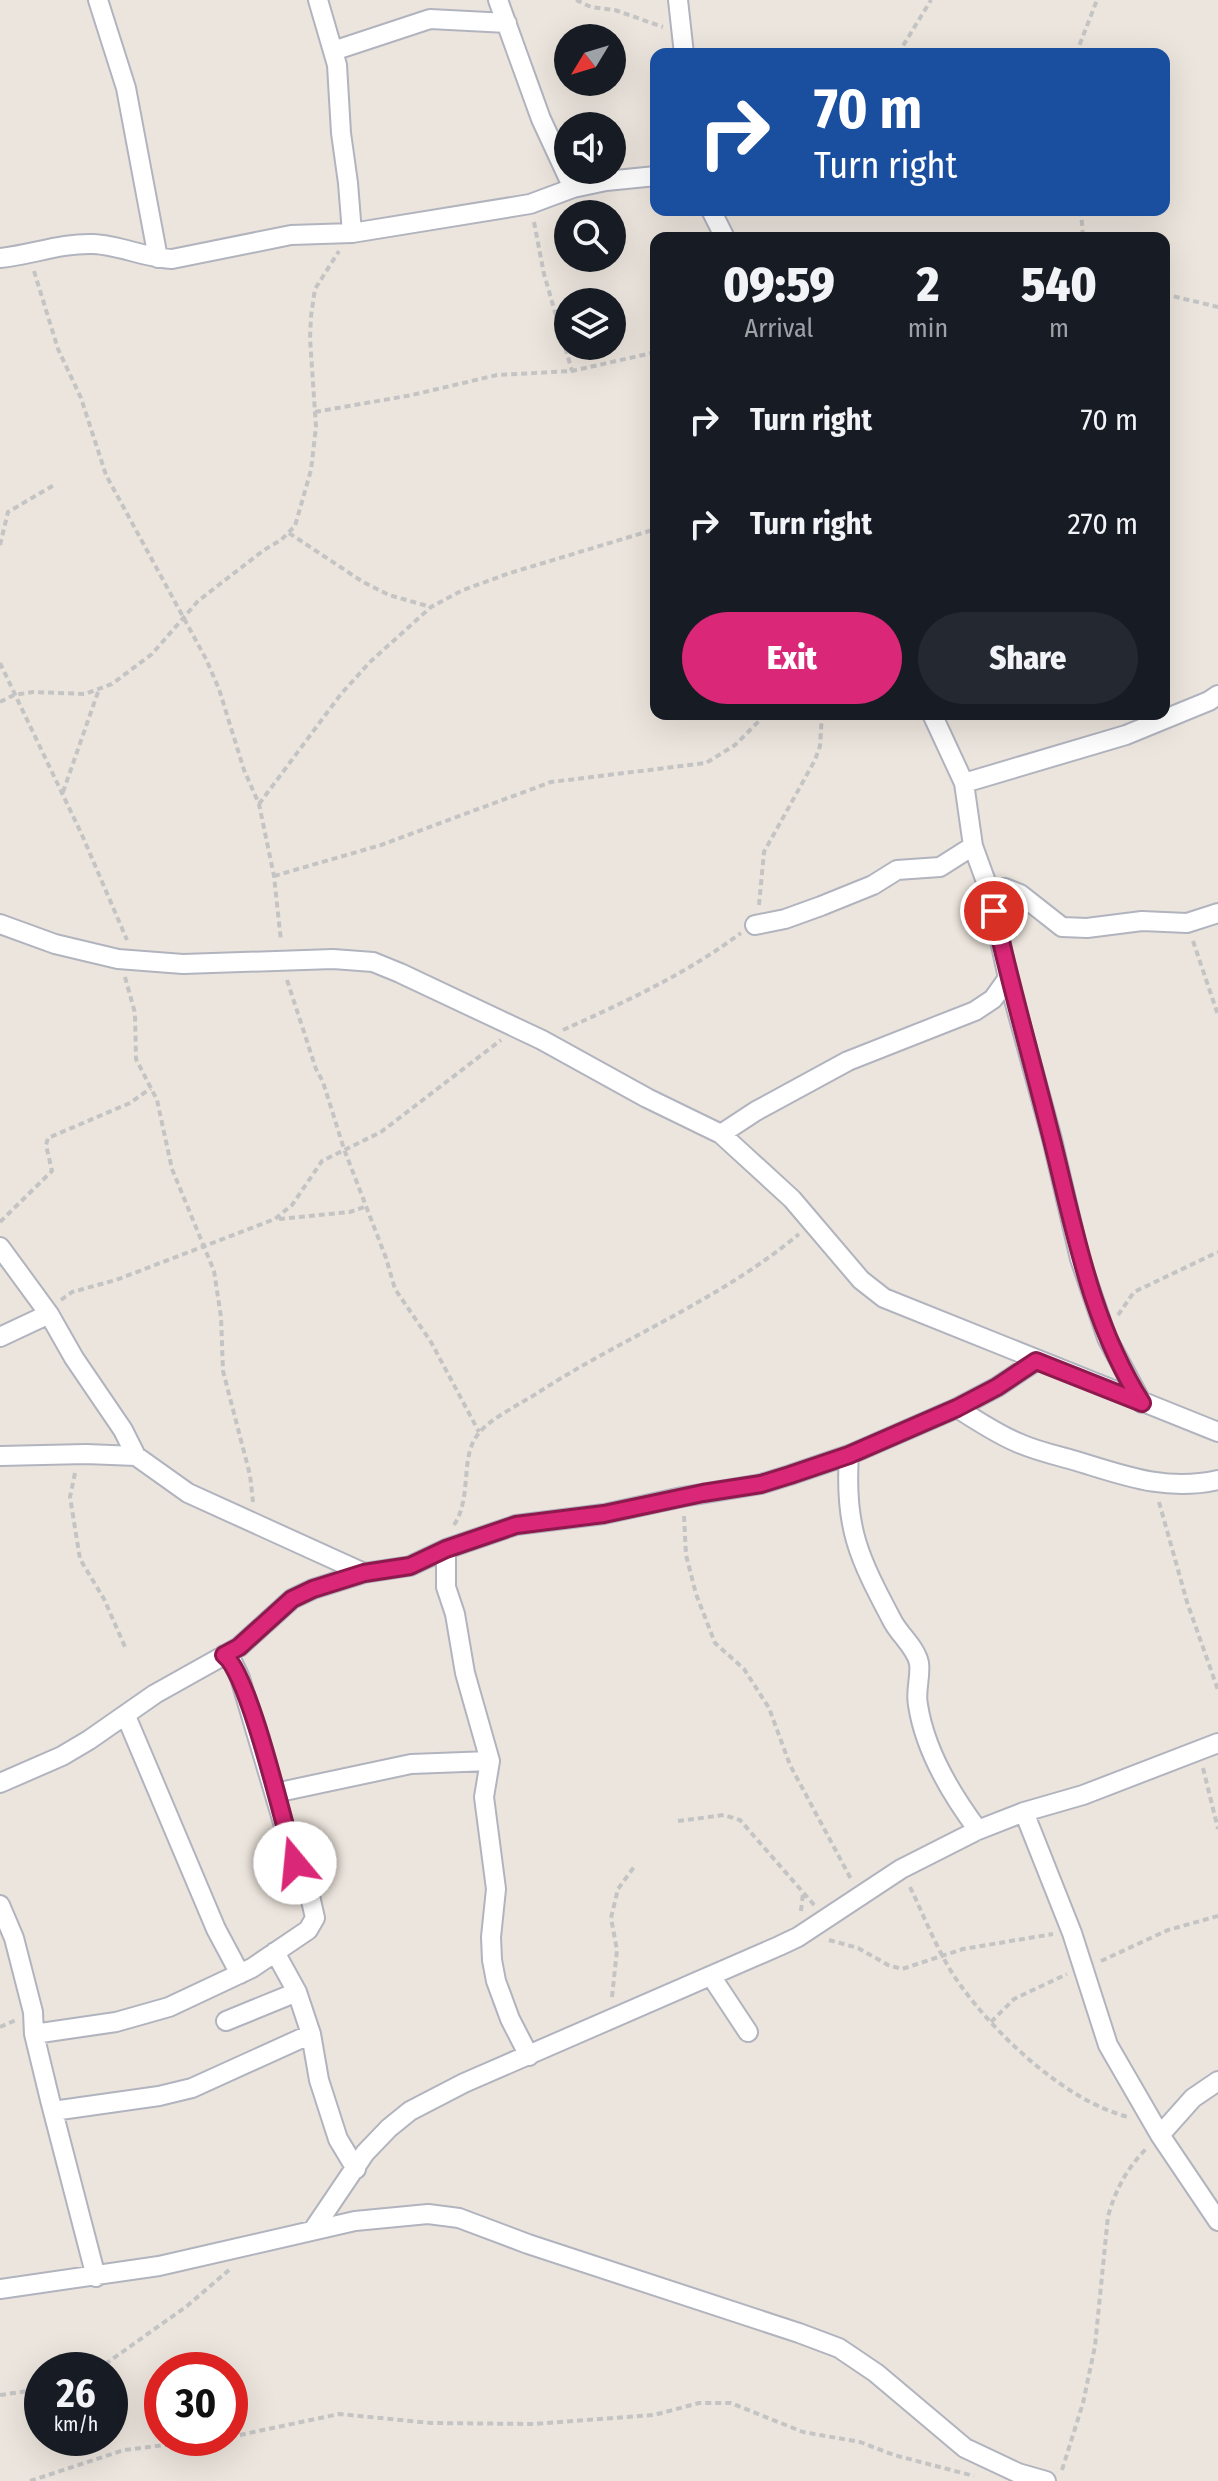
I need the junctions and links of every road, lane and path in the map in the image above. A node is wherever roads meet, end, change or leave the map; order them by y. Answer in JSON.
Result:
{"nodes":[{"id":1,"x":98,"y":0,"type":"edge"},
{"id":2,"x":318,"y":0,"type":"edge"},
{"id":3,"x":498,"y":0,"type":"edge"},
{"id":4,"x":576,"y":0,"type":"edge"},
{"id":5,"x":678,"y":0,"type":"edge"},
{"id":6,"x":931,"y":0,"type":"edge"},
{"id":7,"x":1097,"y":0,"type":"edge"},
{"id":8,"x":507,"y":23,"type":"junction"},
{"id":9,"x":684,"y":46,"type":"edge"},
{"id":10,"x":902,"y":48,"type":"edge"},
{"id":11,"x":1078,"y":48,"type":"edge"},
{"id":12,"x":333,"y":51,"type":"junction"},
{"id":13,"x":650,"y":177,"type":"edge"},
{"id":14,"x":573,"y":188,"type":"junction"},
{"id":15,"x":530,"y":204,"type":"junction"},
{"id":16,"x":352,"y":233,"type":"junction"},
{"id":17,"x":28,"y":254,"type":"junction"},
{"id":18,"x":0,"y":258,"type":"edge"},
{"id":19,"x":158,"y":258,"type":"junction"},
{"id":20,"x":1170,"y":295,"type":"edge"},
{"id":21,"x":1218,"y":307,"type":"edge"},
{"id":22,"x":650,"y":353,"type":"edge"},
{"id":23,"x":572,"y":371,"type":"junction"},
{"id":24,"x":315,"y":412,"type":"junction"},
{"id":25,"x":54,"y":485,"type":"dead end"},
{"id":26,"x":650,"y":531,"type":"edge"},
{"id":27,"x":288,"y":533,"type":"junction"},
{"id":28,"x":0,"y":545,"type":"edge"},
{"id":29,"x":431,"y":607,"type":"junction"},
{"id":30,"x":183,"y":620,"type":"junction"},
{"id":31,"x":0,"y":663,"type":"edge"},
{"id":32,"x":98,"y":691,"type":"junction"},
{"id":33,"x":14,"y":695,"type":"junction"},
{"id":34,"x":1218,"y":695,"type":"edge"},
{"id":35,"x":0,"y":702,"type":"edge"},
{"id":36,"x":1170,"y":717,"type":"edge"},
{"id":37,"x":760,"y":720,"type":"edge"},
{"id":38,"x":822,"y":720,"type":"edge"},
{"id":39,"x":935,"y":720,"type":"edge"},
{"id":40,"x":1163,"y":720,"type":"edge"},
{"id":41,"x":964,"y":783,"type":"junction"},
{"id":42,"x":63,"y":792,"type":"junction"},
{"id":43,"x":259,"y":804,"type":"junction"},
{"id":44,"x":973,"y":846,"type":"junction"},
{"id":45,"x":274,"y":876,"type":"junction"},
{"id":46,"x":989,"y":890,"type":"junction"},
{"id":47,"x":1218,"y":913,"type":"edge"},
{"id":48,"x":1187,"y":923,"type":"junction"},
{"id":49,"x":0,"y":924,"type":"edge"},
{"id":50,"x":755,"y":925,"type":"junction"},
{"id":51,"x":128,"y":960,"type":"junction"},
{"id":52,"x":281,"y":962,"type":"junction"},
{"id":53,"x":1008,"y":978,"type":"junction"},
{"id":54,"x":1218,"y":1015,"type":"edge"},
{"id":55,"x":517,"y":1027,"type":"junction"},
{"id":56,"x":542,"y":1040,"type":"junction"},
{"id":57,"x":151,"y":1088,"type":"junction"},
{"id":58,"x":721,"y":1134,"type":"junction"},
{"id":59,"x":344,"y":1149,"type":"junction"},
{"id":60,"x":367,"y":1206,"type":"junction"},
{"id":61,"x":275,"y":1219,"type":"junction"},
{"id":62,"x":0,"y":1222,"type":"edge"},
{"id":63,"x":813,"y":1222,"type":"junction"},
{"id":64,"x":205,"y":1244,"type":"junction"},
{"id":65,"x":0,"y":1247,"type":"edge"},
{"id":66,"x":1218,"y":1252,"type":"edge"},
{"id":67,"x":49,"y":1314,"type":"junction"},
{"id":68,"x":0,"y":1337,"type":"edge"},
{"id":69,"x":1107,"y":1338,"type":"junction"},
{"id":70,"x":1036,"y":1361,"type":"junction"},
{"id":71,"x":1142,"y":1403,"type":"junction"},
{"id":72,"x":957,"y":1408,"type":"junction"},
{"id":73,"x":479,"y":1432,"type":"junction"},
{"id":74,"x":1218,"y":1432,"type":"edge"},
{"id":75,"x":86,"y":1454,"type":"junction"},
{"id":76,"x":849,"y":1455,"type":"junction"},
{"id":77,"x":0,"y":1456,"type":"edge"},
{"id":78,"x":136,"y":1456,"type":"junction"},
{"id":79,"x":1218,"y":1480,"type":"edge"},
{"id":80,"x":1153,"y":1484,"type":"junction"},
{"id":81,"x":682,"y":1497,"type":"junction"},
{"id":82,"x":256,"y":1525,"type":"junction"},
{"id":83,"x":446,"y":1549,"type":"junction"},
{"id":84,"x":364,"y":1573,"type":"junction"},
{"id":85,"x":125,"y":1647,"type":"dead end"},
{"id":86,"x":224,"y":1655,"type":"junction"},
{"id":87,"x":1218,"y":1690,"type":"edge"},
{"id":88,"x":126,"y":1716,"type":"junction"},
{"id":89,"x":1218,"y":1743,"type":"edge"},
{"id":90,"x":1200,"y":1750,"type":"junction"},
{"id":91,"x":490,"y":1761,"type":"junction"},
{"id":92,"x":0,"y":1783,"type":"edge"},
{"id":93,"x":275,"y":1793,"type":"junction"},
{"id":94,"x":1024,"y":1812,"type":"junction"},
{"id":95,"x":678,"y":1821,"type":"dead end"},
{"id":96,"x":1218,"y":1829,"type":"edge"},
{"id":97,"x":978,"y":1830,"type":"junction"},
{"id":98,"x":634,"y":1867,"type":"dead end"},
{"id":99,"x":901,"y":1869,"type":"junction"},
{"id":100,"x":859,"y":1895,"type":"junction"},
{"id":101,"x":0,"y":1905,"type":"edge"},
{"id":102,"x":1218,"y":1916,"type":"edge"},
{"id":103,"x":825,"y":1918,"type":"junction"},
{"id":104,"x":1072,"y":1933,"type":"junction"},
{"id":105,"x":798,"y":1937,"type":"junction"},
{"id":106,"x":275,"y":1952,"type":"junction"},
{"id":107,"x":942,"y":1956,"type":"junction"},
{"id":108,"x":1083,"y":1968,"type":"junction"},
{"id":109,"x":240,"y":1974,"type":"junction"},
{"id":110,"x":711,"y":1976,"type":"junction"},
{"id":111,"x":297,"y":1992,"type":"junction"},
{"id":112,"x":226,"y":2021,"type":"dead end"},
{"id":113,"x":609,"y":2022,"type":"junction"},
{"id":114,"x":991,"y":2022,"type":"junction"},
{"id":115,"x":748,"y":2032,"type":"dead end"},
{"id":116,"x":34,"y":2034,"type":"junction"},
{"id":117,"x":311,"y":2034,"type":"junction"},
{"id":118,"x":529,"y":2056,"type":"junction"},
{"id":119,"x":1218,"y":2081,"type":"edge"},
{"id":120,"x":53,"y":2111,"type":"junction"},
{"id":121,"x":1157,"y":2130,"type":"junction"},
{"id":122,"x":356,"y":2169,"type":"junction"},
{"id":123,"x":1218,"y":2221,"type":"edge"},
{"id":124,"x":313,"y":2230,"type":"junction"},
{"id":125,"x":230,"y":2270,"type":"dead end"},
{"id":126,"x":96,"y":2277,"type":"junction"},
{"id":127,"x":0,"y":2289,"type":"edge"},
{"id":128,"x":122,"y":2352,"type":"edge"},
{"id":129,"x":24,"y":2392,"type":"edge"},
{"id":130,"x":0,"y":2395,"type":"edge"},
{"id":131,"x":248,"y":2434,"type":"edge"},
{"id":132,"x":144,"y":2448,"type":"edge"},
{"id":133,"x":981,"y":2478,"type":"dead end"},
{"id":134,"x":30,"y":2481,"type":"edge"},
{"id":135,"x":1046,"y":2481,"type":"edge"},
{"id":136,"x":1056,"y":2481,"type":"edge"}],
"edges":[{"from":1,"to":19,"type":"street"},
{"from":2,"to":12,"type":"street"},
{"from":3,"to":8,"type":"street"},
{"from":4,"to":9,"type":"path"},
{"from":5,"to":9,"type":"street"},
{"from":6,"to":10,"type":"path"},
{"from":7,"to":11,"type":"path"},
{"from":8,"to":12,"type":"street"},
{"from":8,"to":14,"type":"street"},
{"from":12,"to":16,"type":"street"},
{"from":13,"to":14,"type":"street"},
{"from":14,"to":15,"type":"street"},
{"from":15,"to":16,"type":"street"},
{"from":15,"to":23,"type":"path"},
{"from":16,"to":19,"type":"street"},
{"from":16,"to":24,"type":"path"},
{"from":17,"to":18,"type":"street"},
{"from":17,"to":19,"type":"street"},
{"from":17,"to":30,"type":"path"},
{"from":20,"to":21,"type":"path"},
{"from":22,"to":23,"type":"path"},
{"from":23,"to":24,"type":"path"},
{"from":24,"to":27,"type":"path"},
{"from":25,"to":28,"type":"path"},
{"from":26,"to":29,"type":"path"},
{"from":27,"to":29,"type":"path"},
{"from":27,"to":30,"type":"path"},
{"from":29,"to":43,"type":"path"},
{"from":30,"to":32,"type":"path"},
{"from":30,"to":43,"type":"path"},
{"from":31,"to":33,"type":"path"},
{"from":32,"to":33,"type":"path"},
{"from":32,"to":42,"type":"path"},
{"from":33,"to":35,"type":"path"},
{"from":33,"to":42,"type":"path"},
{"from":34,"to":36,"type":"street"},
{"from":37,"to":45,"type":"path"},
{"from":38,"to":50,"type":"path"},
{"from":39,"to":41,"type":"street"},
{"from":40,"to":41,"type":"street"},
{"from":41,"to":44,"type":"street"},
{"from":42,"to":51,"type":"path"},
{"from":43,"to":45,"type":"path"},
{"from":44,"to":46,"type":"street"},
{"from":44,"to":50,"type":"street"},
{"from":45,"to":52,"type":"path"},
{"from":46,"to":48,"type":"street"},
{"from":46,"to":53,"type":"street"},
{"from":47,"to":48,"type":"street"},
{"from":48,"to":54,"type":"path"},
{"from":49,"to":51,"type":"street"},
{"from":50,"to":56,"type":"path"},
{"from":51,"to":52,"type":"street"},
{"from":51,"to":57,"type":"path"},
{"from":52,"to":55,"type":"street"},
{"from":52,"to":59,"type":"path"},
{"from":53,"to":58,"type":"street"},
{"from":53,"to":69,"type":"street"},
{"from":55,"to":56,"type":"street"},
{"from":55,"to":59,"type":"path"},
{"from":56,"to":58,"type":"street"},
{"from":57,"to":62,"type":"path"},
{"from":57,"to":64,"type":"path"},
{"from":58,"to":63,"type":"street"},
{"from":59,"to":60,"type":"path"},
{"from":59,"to":61,"type":"path"},
{"from":60,"to":61,"type":"path"},
{"from":60,"to":73,"type":"path"},
{"from":61,"to":64,"type":"path"},
{"from":63,"to":70,"type":"street"},
{"from":63,"to":73,"type":"path"},
{"from":64,"to":67,"type":"path"},
{"from":64,"to":82,"type":"path"},
{"from":65,"to":67,"type":"street"},
{"from":66,"to":69,"type":"path"},
{"from":67,"to":68,"type":"street"},
{"from":67,"to":78,"type":"street"},
{"from":69,"to":71,"type":"street"},
{"from":70,"to":71,"type":"street"},
{"from":70,"to":72,"type":"street"},
{"from":71,"to":74,"type":"street"},
{"from":72,"to":76,"type":"street"},
{"from":72,"to":80,"type":"street"},
{"from":73,"to":83,"type":"path"},
{"from":75,"to":77,"type":"street"},
{"from":75,"to":78,"type":"street"},
{"from":75,"to":85,"type":"path"},
{"from":76,"to":81,"type":"street"},
{"from":76,"to":97,"type":"street"},
{"from":78,"to":82,"type":"street"},
{"from":79,"to":80,"type":"street"},
{"from":80,"to":87,"type":"path"},
{"from":81,"to":83,"type":"street"},
{"from":81,"to":100,"type":"path"},
{"from":82,"to":84,"type":"street"},
{"from":83,"to":84,"type":"street"},
{"from":83,"to":91,"type":"street"},
{"from":84,"to":86,"type":"street"},
{"from":86,"to":88,"type":"street"},
{"from":86,"to":93,"type":"street"},
{"from":88,"to":92,"type":"street"},
{"from":88,"to":109,"type":"street"},
{"from":89,"to":90,"type":"street"},
{"from":90,"to":94,"type":"street"},
{"from":90,"to":96,"type":"path"},
{"from":91,"to":93,"type":"street"},
{"from":91,"to":118,"type":"street"},
{"from":93,"to":106,"type":"street"},
{"from":94,"to":97,"type":"street"},
{"from":94,"to":104,"type":"street"},
{"from":95,"to":103,"type":"path"},
{"from":97,"to":99,"type":"street"},
{"from":98,"to":113,"type":"path"},
{"from":99,"to":100,"type":"street"},
{"from":99,"to":107,"type":"path"},
{"from":100,"to":103,"type":"street"},
{"from":101,"to":116,"type":"street"},
{"from":102,"to":108,"type":"path"},
{"from":103,"to":105,"type":"street"},
{"from":104,"to":107,"type":"path"},
{"from":104,"to":108,"type":"street"},
{"from":105,"to":107,"type":"path"},
{"from":105,"to":110,"type":"street"},
{"from":106,"to":109,"type":"street"},
{"from":106,"to":111,"type":"street"},
{"from":107,"to":114,"type":"path"},
{"from":108,"to":114,"type":"path"},
{"from":108,"to":121,"type":"street"},
{"from":109,"to":116,"type":"street"},
{"from":110,"to":113,"type":"street"},
{"from":110,"to":115,"type":"street"},
{"from":111,"to":112,"type":"street"},
{"from":111,"to":117,"type":"street"},
{"from":113,"to":118,"type":"street"},
{"from":114,"to":121,"type":"path"},
{"from":116,"to":120,"type":"street"},
{"from":117,"to":120,"type":"street"},
{"from":117,"to":122,"type":"street"},
{"from":118,"to":122,"type":"street"},
{"from":119,"to":121,"type":"street"},
{"from":120,"to":126,"type":"street"},
{"from":121,"to":123,"type":"street"},
{"from":121,"to":136,"type":"path"},
{"from":122,"to":124,"type":"street"},
{"from":124,"to":126,"type":"street"},
{"from":124,"to":135,"type":"street"},
{"from":125,"to":128,"type":"path"},
{"from":126,"to":127,"type":"street"},
{"from":129,"to":130,"type":"path"},
{"from":131,"to":133,"type":"path"},
{"from":132,"to":134,"type":"path"}]}
